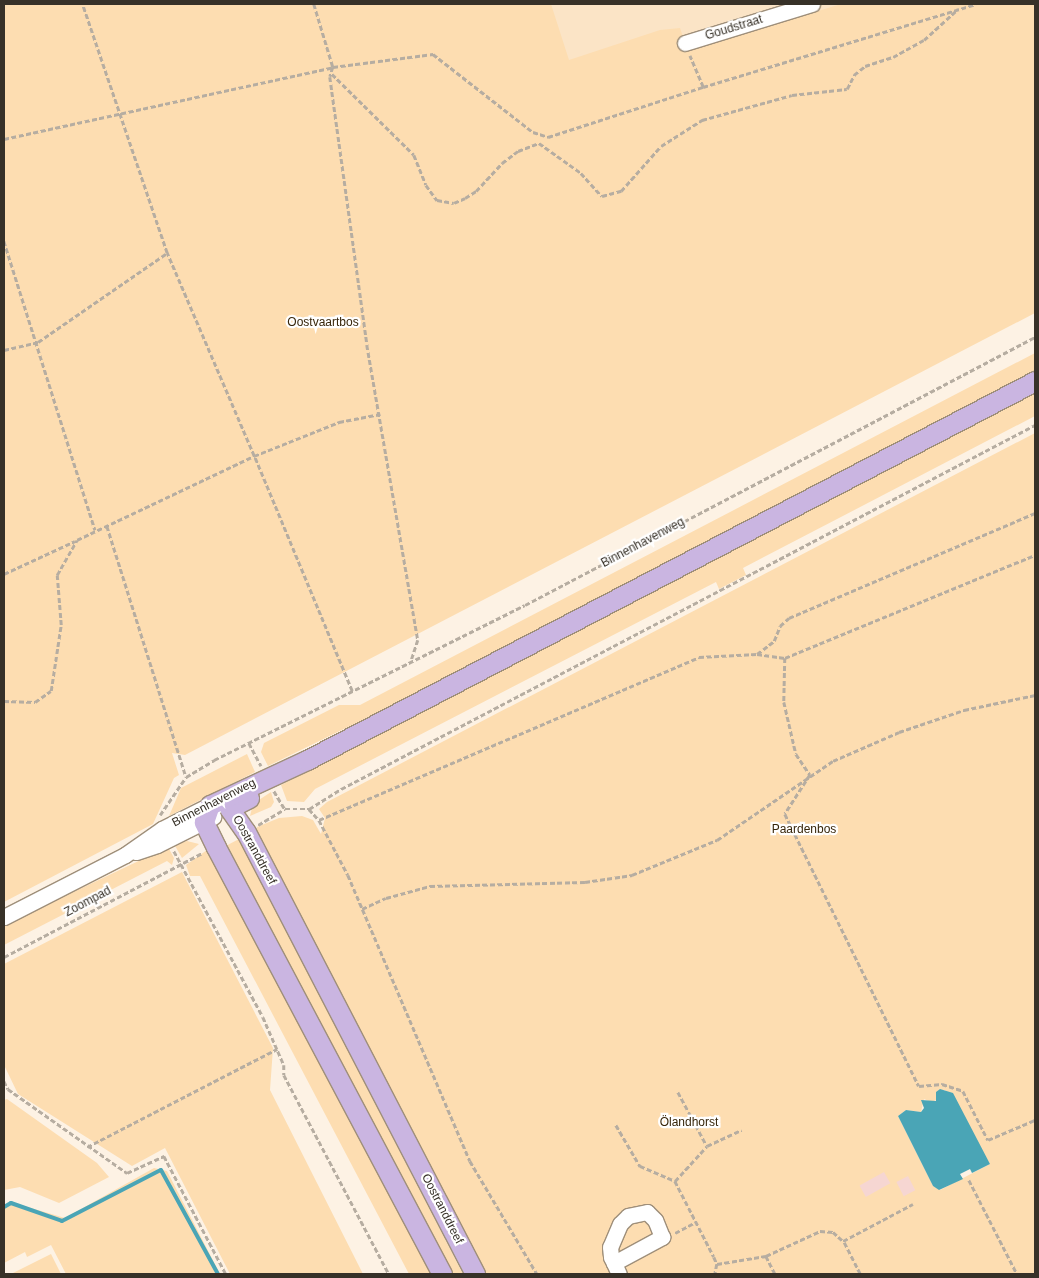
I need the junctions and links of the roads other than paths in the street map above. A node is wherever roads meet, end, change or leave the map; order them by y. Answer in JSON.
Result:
{"nodes":[{"id":1,"x":803,"y":5,"type":"edge"},
{"id":2,"x":684,"y":43,"type":"road end"},
{"id":3,"x":1035,"y":381,"type":"edge"},
{"id":4,"x":307,"y":760,"type":"junction"},
{"id":5,"x":230,"y":808,"type":"junction"},
{"id":6,"x":207,"y":813,"type":"junction"},
{"id":7,"x":125,"y":855,"type":"junction"},
{"id":8,"x":4,"y":917,"type":"edge"},
{"id":9,"x":616,"y":1269,"type":"edge"},
{"id":10,"x":442,"y":1274,"type":"edge"},
{"id":11,"x":475,"y":1274,"type":"edge"}],
"edges":[{"from":1,"to":2,"type":"street","name":"Goudstraat"},
{"from":3,"to":4,"type":"main road","name":"Binnenhavenweg"},
{"from":4,"to":5,"type":"main road","name":"Binnenhavenweg"},
{"from":4,"to":6,"type":"main road","name":"Binnenhavenweg"},
{"from":5,"to":6,"type":"street","name":"Oostranddreef"},
{"from":5,"to":11,"type":"main road","name":"Oostranddreef"},
{"from":6,"to":7,"type":"street","name":"Binnenhavenweg"},
{"from":6,"to":7,"type":"street","name":"Binnenhavenweg"},
{"from":6,"to":10,"type":"main road"},
{"from":7,"to":8,"type":"street","name":"Binnenhavenweg"},
{"from":9,"to":9,"type":"street"}]}
